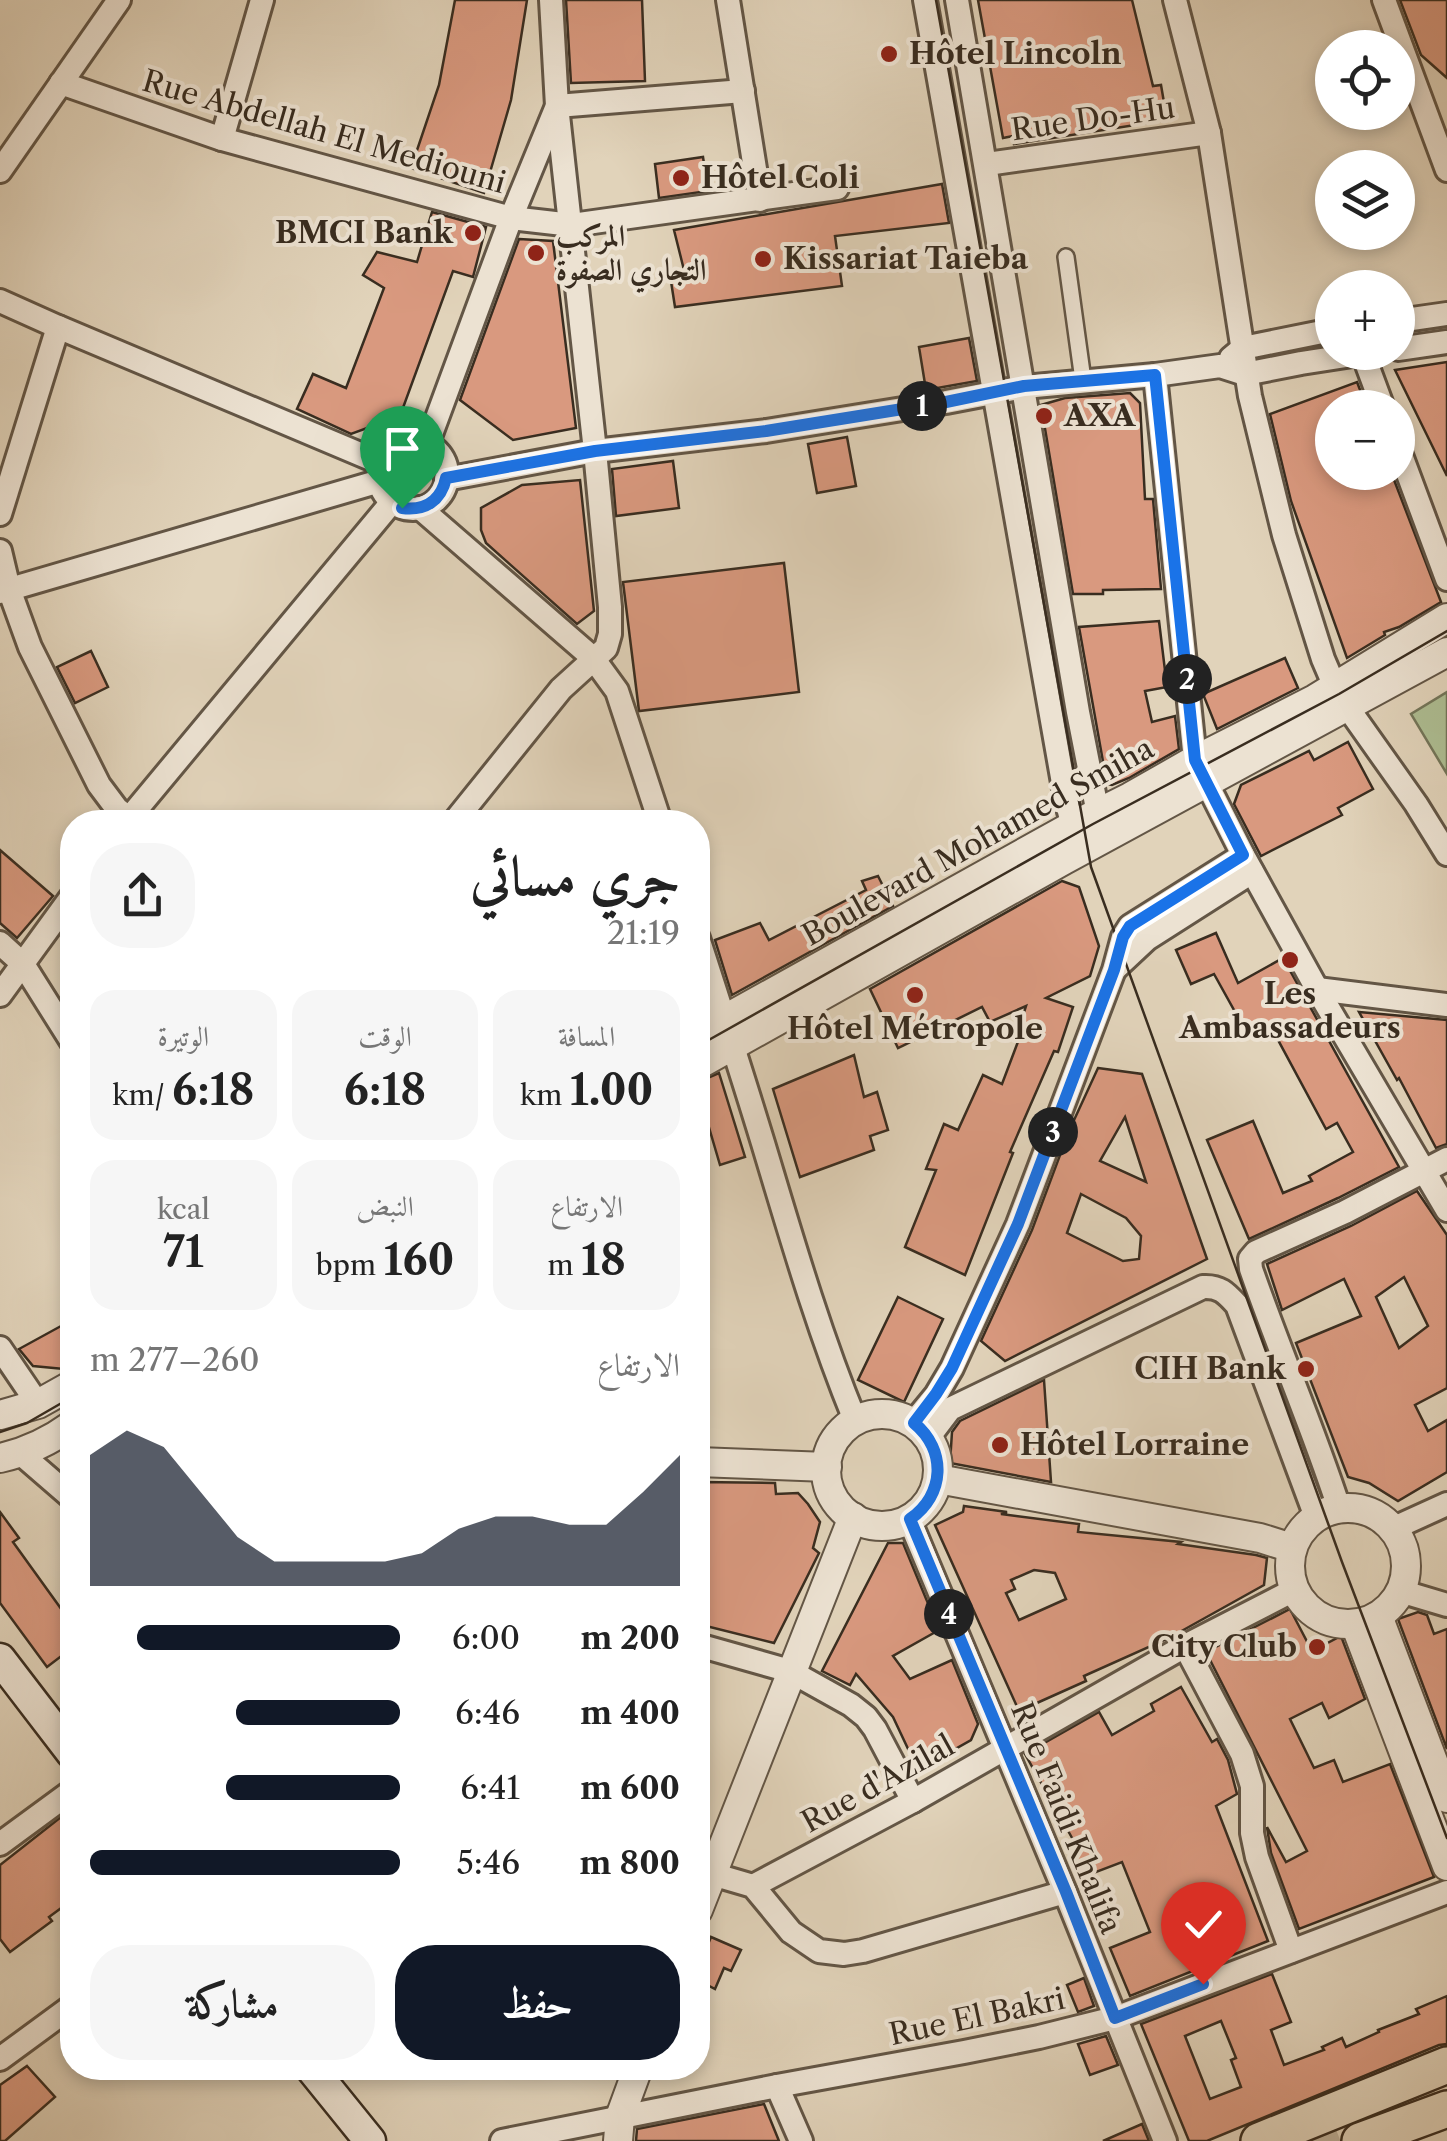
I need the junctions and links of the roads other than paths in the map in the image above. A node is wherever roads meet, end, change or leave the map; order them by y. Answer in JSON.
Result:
{"nodes":[{"id":1,"x":119,"y":0,"type":"edge"},
{"id":2,"x":262,"y":0,"type":"edge"},
{"id":3,"x":551,"y":0,"type":"edge"},
{"id":4,"x":728,"y":0,"type":"edge"},
{"id":5,"x":925,"y":0,"type":"edge"},
{"id":6,"x":957,"y":0,"type":"edge"},
{"id":7,"x":1175,"y":0,"type":"edge"},
{"id":8,"x":1384,"y":0,"type":"edge"},
{"id":9,"x":62,"y":83,"type":"junction"},
{"id":10,"x":743,"y":92,"type":"junction"},
{"id":11,"x":557,"y":106,"type":"junction"},
{"id":12,"x":1208,"y":134,"type":"junction"},
{"id":13,"x":222,"y":139,"type":"junction"},
{"id":14,"x":986,"y":164,"type":"junction"},
{"id":15,"x":1447,"y":170,"type":"edge"},
{"id":16,"x":0,"y":171,"type":"edge"},
{"id":17,"x":837,"y":188,"type":"dead end"},
{"id":18,"x":760,"y":200,"type":"junction"},
{"id":19,"x":511,"y":218,"type":"junction"},
{"id":20,"x":572,"y":226,"type":"junction"},
{"id":21,"x":1066,"y":257,"type":"dead end"},
{"id":22,"x":0,"y":300,"type":"edge"},
{"id":23,"x":1447,"y":314,"type":"edge"},
{"id":24,"x":1415,"y":319,"type":"edge"},
{"id":25,"x":58,"y":328,"type":"junction"},
{"id":26,"x":1315,"y":333,"type":"edge"},
{"id":27,"x":1447,"y":342,"type":"edge"},
{"id":28,"x":1415,"y":347,"type":"edge"},
{"id":29,"x":1243,"y":348,"type":"junction"},
{"id":30,"x":1315,"y":360,"type":"edge"},
{"id":31,"x":1220,"y":366,"type":"junction"},
{"id":32,"x":1246,"y":374,"type":"junction"},
{"id":33,"x":1155,"y":375,"type":"junction"},
{"id":34,"x":1082,"y":380,"type":"junction"},
{"id":35,"x":1024,"y":386,"type":"junction"},
{"id":36,"x":994,"y":394,"type":"junction"},
{"id":37,"x":427,"y":444,"type":"junction"},
{"id":38,"x":595,"y":451,"type":"junction"},
{"id":39,"x":446,"y":478,"type":"junction"},
{"id":40,"x":384,"y":482,"type":"junction"},
{"id":41,"x":1414,"y":490,"type":"edge"},
{"id":42,"x":420,"y":508,"type":"junction"},
{"id":43,"x":0,"y":514,"type":"edge"},
{"id":44,"x":0,"y":551,"type":"edge"},
{"id":45,"x":1447,"y":579,"type":"edge"},
{"id":46,"x":4,"y":590,"type":"edge"},
{"id":47,"x":1447,"y":618,"type":"edge"},
{"id":48,"x":1447,"y":652,"type":"edge"},
{"id":49,"x":593,"y":658,"type":"junction"},
{"id":50,"x":1342,"y":698,"type":"junction"},
{"id":51,"x":1201,"y":772,"type":"junction"},
{"id":52,"x":118,"y":810,"type":"edge"},
{"id":53,"x":138,"y":810,"type":"edge"},
{"id":54,"x":464,"y":810,"type":"edge"},
{"id":55,"x":656,"y":810,"type":"edge"},
{"id":56,"x":1088,"y":832,"type":"junction"},
{"id":57,"x":1447,"y":854,"type":"edge"},
{"id":58,"x":1247,"y":864,"type":"junction"},
{"id":59,"x":60,"y":913,"type":"edge"},
{"id":60,"x":0,"y":943,"type":"edge"},
{"id":61,"x":23,"y":964,"type":"junction"},
{"id":62,"x":710,"y":976,"type":"edge"},
{"id":63,"x":1317,"y":989,"type":"junction"},
{"id":64,"x":0,"y":995,"type":"edge"},
{"id":65,"x":1447,"y":1005,"type":"edge"},
{"id":66,"x":60,"y":1023,"type":"edge"},
{"id":67,"x":728,"y":1032,"type":"junction"},
{"id":68,"x":710,"y":1033,"type":"edge"},
{"id":69,"x":710,"y":1051,"type":"edge"},
{"id":70,"x":1447,"y":1159,"type":"edge"},
{"id":71,"x":1426,"y":1171,"type":"junction"},
{"id":72,"x":1447,"y":1210,"type":"edge"},
{"id":73,"x":0,"y":1348,"type":"edge"},
{"id":74,"x":60,"y":1392,"type":"edge"},
{"id":75,"x":38,"y":1404,"type":"junction"},
{"id":76,"x":0,"y":1415,"type":"edge"},
{"id":77,"x":855,"y":1420,"type":"junction"},
{"id":78,"x":60,"y":1423,"type":"edge"},
{"id":79,"x":921,"y":1431,"type":"junction"},
{"id":80,"x":60,"y":1435,"type":"edge"},
{"id":81,"x":10,"y":1456,"type":"edge"},
{"id":82,"x":710,"y":1462,"type":"edge"},
{"id":83,"x":826,"y":1466,"type":"junction"},
{"id":84,"x":938,"y":1479,"type":"junction"},
{"id":85,"x":60,"y":1490,"type":"edge"},
{"id":86,"x":1447,"y":1504,"type":"edge"},
{"id":87,"x":1328,"y":1513,"type":"junction"},
{"id":88,"x":852,"y":1518,"type":"junction"},
{"id":89,"x":910,"y":1519,"type":"junction"},
{"id":90,"x":1392,"y":1529,"type":"junction"},
{"id":91,"x":1292,"y":1548,"type":"junction"},
{"id":92,"x":1294,"y":1590,"type":"junction"},
{"id":93,"x":1400,"y":1591,"type":"junction"},
{"id":94,"x":1447,"y":1605,"type":"edge"},
{"id":95,"x":1366,"y":1620,"type":"junction"},
{"id":96,"x":1185,"y":1646,"type":"junction"},
{"id":97,"x":710,"y":1649,"type":"edge"},
{"id":98,"x":0,"y":1660,"type":"edge"},
{"id":99,"x":790,"y":1671,"type":"junction"},
{"id":100,"x":60,"y":1738,"type":"edge"},
{"id":101,"x":1004,"y":1748,"type":"junction"},
{"id":102,"x":1447,"y":1798,"type":"edge"},
{"id":103,"x":60,"y":1800,"type":"edge"},
{"id":104,"x":914,"y":1801,"type":"junction"},
{"id":105,"x":0,"y":1844,"type":"edge"},
{"id":106,"x":1447,"y":1866,"type":"edge"},
{"id":107,"x":712,"y":1874,"type":"junction"},
{"id":108,"x":710,"y":1879,"type":"edge"},
{"id":109,"x":753,"y":1886,"type":"junction"},
{"id":110,"x":1066,"y":1892,"type":"junction"},
{"id":111,"x":1447,"y":1892,"type":"edge"},
{"id":112,"x":1290,"y":1950,"type":"junction"},
{"id":113,"x":60,"y":2015,"type":"edge"},
{"id":114,"x":1115,"y":2018,"type":"junction"},
{"id":115,"x":0,"y":2059,"type":"edge"},
{"id":116,"x":1447,"y":2064,"type":"edge"},
{"id":117,"x":320,"y":2080,"type":"edge"},
{"id":118,"x":634,"y":2080,"type":"edge"},
{"id":119,"x":777,"y":2086,"type":"junction"},
{"id":120,"x":1447,"y":2109,"type":"edge"},
{"id":121,"x":619,"y":2129,"type":"edge"},
{"id":122,"x":370,"y":2141,"type":"edge"},
{"id":123,"x":502,"y":2141,"type":"edge"},
{"id":124,"x":801,"y":2141,"type":"edge"},
{"id":125,"x":1165,"y":2141,"type":"edge"},
{"id":126,"x":1260,"y":2141,"type":"edge"},
{"id":127,"x":1360,"y":2141,"type":"edge"}],
"edges":[{"from":1,"to":9,"type":"street"},
{"from":2,"to":13,"type":"street"},
{"from":3,"to":11,"type":"street"},
{"from":4,"to":10,"type":"street"},
{"from":5,"to":36,"type":"street"},
{"from":6,"to":14,"type":"street"},
{"from":7,"to":12,"type":"street"},
{"from":8,"to":15,"type":"street"},
{"from":9,"to":13,"type":"street","name":"Rue Abdellah El Mediouni"},
{"from":9,"to":16,"type":"street"},
{"from":10,"to":11,"type":"street"},
{"from":10,"to":18,"type":"street"},
{"from":11,"to":19,"type":"street"},
{"from":11,"to":20,"type":"street"},
{"from":12,"to":14,"type":"street","name":"Rue Do-Hu"},
{"from":12,"to":29,"type":"street"},
{"from":13,"to":19,"type":"street","name":"Rue Abdellah El Mediouni"},
{"from":14,"to":35,"type":"street"},
{"from":17,"to":18,"type":"street","name":"Rue Abdellah El Mediouni"},
{"from":18,"to":20,"type":"street","name":"Rue Abdellah El Mediouni"},
{"from":19,"to":20,"type":"street","name":"Rue Abdellah El Mediouni"},
{"from":19,"to":37,"type":"street"},
{"from":20,"to":38,"type":"street"},
{"from":21,"to":34,"type":"street"},
{"from":22,"to":25,"type":"street"},
{"from":23,"to":24,"type":"street"},
{"from":25,"to":40,"type":"street"},
{"from":25,"to":43,"type":"street"},
{"from":26,"to":29,"type":"street"},
{"from":27,"to":28,"type":"street"},
{"from":29,"to":31,"type":"street"},
{"from":29,"to":32,"type":"street"},
{"from":30,"to":32,"type":"street"},
{"from":31,"to":32,"type":"street"},
{"from":31,"to":33,"type":"street"},
{"from":32,"to":50,"type":"street"},
{"from":33,"to":34,"type":"street"},
{"from":33,"to":51,"type":"street"},
{"from":34,"to":35,"type":"street"},
{"from":35,"to":36,"type":"street"},
{"from":35,"to":56,"type":"street"},
{"from":36,"to":38,"type":"street"},
{"from":36,"to":56,"type":"street"},
{"from":37,"to":39,"type":"street"},
{"from":37,"to":40,"type":"street"},
{"from":38,"to":39,"type":"street"},
{"from":38,"to":49,"type":"street"},
{"from":39,"to":42,"type":"street"},
{"from":40,"to":42,"type":"street"},
{"from":40,"to":46,"type":"street"},
{"from":40,"to":53,"type":"street"},
{"from":41,"to":45,"type":"street"},
{"from":42,"to":49,"type":"street"},
{"from":44,"to":46,"type":"street"},
{"from":46,"to":52,"type":"street"},
{"from":47,"to":50,"type":"street","name":"Boulevard Mohamed Smiha"},
{"from":48,"to":50,"type":"street","name":"Boulevard Mohamed Smiha"},
{"from":49,"to":54,"type":"street"},
{"from":49,"to":55,"type":"street"},
{"from":50,"to":51,"type":"street","name":"Boulevard Mohamed Smiha"},
{"from":50,"to":57,"type":"street"},
{"from":51,"to":56,"type":"street","name":"Boulevard Mohamed Smiha"},
{"from":51,"to":58,"type":"street"},
{"from":56,"to":67,"type":"street","name":"Boulevard Mohamed Smiha"},
{"from":58,"to":63,"type":"street"},
{"from":58,"to":79,"type":"street"},
{"from":59,"to":61,"type":"street"},
{"from":60,"to":61,"type":"street"},
{"from":61,"to":64,"type":"street"},
{"from":61,"to":66,"type":"street"},
{"from":62,"to":67,"type":"street"},
{"from":63,"to":65,"type":"street"},
{"from":63,"to":71,"type":"street"},
{"from":67,"to":68,"type":"street","name":"Boulevard Mohamed Smiha"},
{"from":67,"to":69,"type":"street","name":"Boulevard Mohamed Smiha"},
{"from":67,"to":77,"type":"street"},
{"from":70,"to":71,"type":"street"},
{"from":71,"to":72,"type":"street"},
{"from":71,"to":87,"type":"street"},
{"from":73,"to":75,"type":"street"},
{"from":74,"to":75,"type":"street"},
{"from":75,"to":76,"type":"street"},
{"from":75,"to":78,"type":"street"},
{"from":77,"to":79,"type":"street"},
{"from":77,"to":83,"type":"street"},
{"from":79,"to":84,"type":"street"},
{"from":79,"to":87,"type":"street"},
{"from":80,"to":81,"type":"street"},
{"from":81,"to":85,"type":"street"},
{"from":82,"to":83,"type":"street"},
{"from":83,"to":88,"type":"street"},
{"from":84,"to":89,"type":"street"},
{"from":84,"to":91,"type":"street"},
{"from":86,"to":90,"type":"street"},
{"from":87,"to":90,"type":"street"},
{"from":87,"to":91,"type":"street"},
{"from":88,"to":89,"type":"street"},
{"from":88,"to":99,"type":"street"},
{"from":89,"to":101,"type":"street","name":"Rue Faidi Khalifa"},
{"from":90,"to":93,"type":"street"},
{"from":91,"to":92,"type":"street"},
{"from":92,"to":95,"type":"street"},
{"from":92,"to":96,"type":"street","name":"Rue d'Azilal"},
{"from":93,"to":94,"type":"street"},
{"from":93,"to":95,"type":"street"},
{"from":95,"to":102,"type":"street"},
{"from":95,"to":106,"type":"street"},
{"from":96,"to":101,"type":"street","name":"Rue d'Azilal"},
{"from":96,"to":112,"type":"street"},
{"from":97,"to":99,"type":"street"},
{"from":98,"to":100,"type":"main road"},
{"from":99,"to":104,"type":"street"},
{"from":99,"to":107,"type":"street"},
{"from":101,"to":104,"type":"street","name":"Rue d'Azilal"},
{"from":101,"to":110,"type":"street","name":"Rue Faidi Khalifa"},
{"from":103,"to":105,"type":"street"},
{"from":104,"to":109,"type":"street","name":"Rue d'Azilal"},
{"from":107,"to":108,"type":"street"},
{"from":107,"to":109,"type":"street"},
{"from":109,"to":110,"type":"street"},
{"from":110,"to":114,"type":"street","name":"Rue Faidi Khalifa"},
{"from":111,"to":112,"type":"street","name":"Rue El Bakri"},
{"from":112,"to":114,"type":"street","name":"Rue El Bakri"},
{"from":113,"to":115,"type":"street"},
{"from":114,"to":119,"type":"street","name":"Rue El Bakri"},
{"from":114,"to":125,"type":"street","name":"Rue Faidi Khalifa"},
{"from":116,"to":126,"type":"main road"},
{"from":117,"to":122,"type":"main road"},
{"from":118,"to":121,"type":"street"},
{"from":119,"to":121,"type":"street","name":"Rue El Bakri"},
{"from":119,"to":124,"type":"street"},
{"from":120,"to":127,"type":"main road"},
{"from":121,"to":123,"type":"street","name":"Rue El Bakri"}]}
